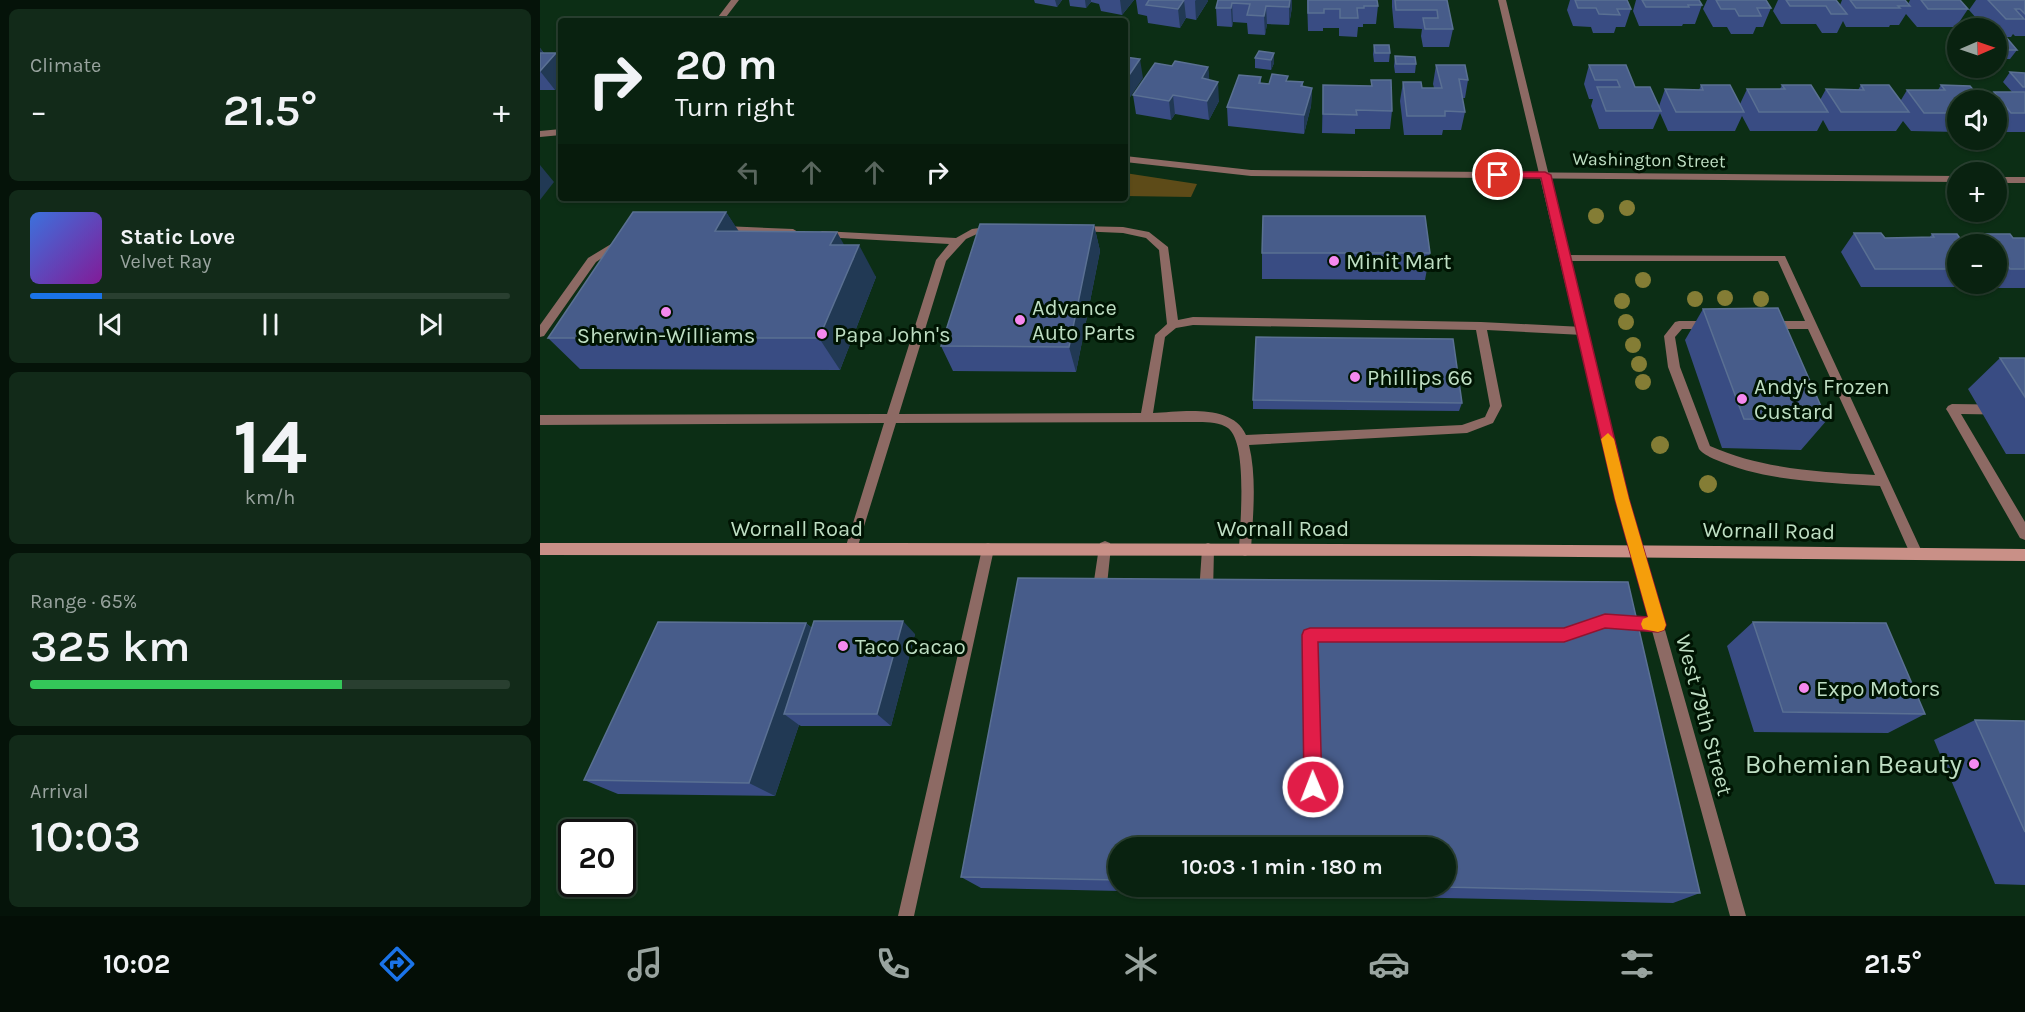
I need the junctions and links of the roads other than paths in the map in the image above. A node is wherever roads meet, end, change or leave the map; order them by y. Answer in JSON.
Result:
{"nodes":[{"id":1,"x":735,"y":0,"type":"edge"},
{"id":2,"x":1502,"y":0,"type":"edge"},
{"id":3,"x":721,"y":18,"type":"edge"},
{"id":4,"x":558,"y":132,"type":"edge"},
{"id":5,"x":540,"y":135,"type":"edge"},
{"id":6,"x":1128,"y":159,"type":"edge"},
{"id":7,"x":1545,"y":175,"type":"junction"},
{"id":8,"x":1947,"y":179,"type":"edge"},
{"id":9,"x":2007,"y":180,"type":"edge"},
{"id":10,"x":2025,"y":180,"type":"edge"},
{"id":11,"x":713,"y":229,"type":"edge"},
{"id":12,"x":1008,"y":229,"type":"edge"},
{"id":13,"x":1065,"y":229,"type":"edge"},
{"id":14,"x":631,"y":237,"type":"edge"},
{"id":15,"x":956,"y":241,"type":"junction"},
{"id":16,"x":1565,"y":258,"type":"junction"},
{"id":17,"x":1756,"y":324,"type":"edge"},
{"id":18,"x":1173,"y":325,"type":"junction"},
{"id":19,"x":1711,"y":325,"type":"edge"},
{"id":20,"x":1812,"y":325,"type":"junction"},
{"id":21,"x":1481,"y":326,"type":"junction"},
{"id":22,"x":1583,"y":331,"type":"junction"},
{"id":23,"x":540,"y":333,"type":"edge"},
{"id":24,"x":2025,"y":410,"type":"edge"},
{"id":25,"x":1146,"y":418,"type":"junction"},
{"id":26,"x":892,"y":419,"type":"junction"},
{"id":27,"x":540,"y":420,"type":"edge"},
{"id":28,"x":1244,"y":440,"type":"junction"},
{"id":29,"x":1884,"y":481,"type":"junction"},
{"id":30,"x":2025,"y":534,"type":"edge"},
{"id":31,"x":1105,"y":548,"type":"junction"},
{"id":32,"x":540,"y":549,"type":"edge"},
{"id":33,"x":851,"y":549,"type":"junction"},
{"id":34,"x":988,"y":549,"type":"junction"},
{"id":35,"x":1208,"y":549,"type":"junction"},
{"id":36,"x":1245,"y":550,"type":"junction"},
{"id":37,"x":1638,"y":550,"type":"junction"},
{"id":38,"x":1917,"y":554,"type":"junction"},
{"id":39,"x":2025,"y":555,"type":"edge"},
{"id":40,"x":1097,"y":608,"type":"edge"},
{"id":41,"x":1205,"y":609,"type":"edge"},
{"id":42,"x":1605,"y":621,"type":"edge"},
{"id":43,"x":1658,"y":625,"type":"junction"},
{"id":44,"x":906,"y":916,"type":"edge"},
{"id":45,"x":1738,"y":916,"type":"edge"}],
"edges":[{"from":1,"to":3,"type":"street"},
{"from":2,"to":7,"type":"street","name":"West 79th Street"},
{"from":4,"to":5,"type":"street"},
{"from":6,"to":7,"type":"street","name":"Washington Street"},
{"from":7,"to":8,"type":"street","name":"Washington Street"},
{"from":7,"to":16,"type":"street","name":"West 79th Street"},
{"from":9,"to":10,"type":"street"},
{"from":11,"to":15,"type":"street"},
{"from":12,"to":15,"type":"street"},
{"from":13,"to":18,"type":"street"},
{"from":14,"to":23,"type":"street"},
{"from":15,"to":26,"type":"street"},
{"from":16,"to":20,"type":"street"},
{"from":16,"to":22,"type":"street","name":"West 79th Street"},
{"from":17,"to":20,"type":"street"},
{"from":18,"to":21,"type":"street"},
{"from":18,"to":25,"type":"street"},
{"from":19,"to":29,"type":"street"},
{"from":20,"to":29,"type":"street"},
{"from":21,"to":22,"type":"street"},
{"from":21,"to":28,"type":"street"},
{"from":22,"to":37,"type":"street","name":"West 79th Street"},
{"from":24,"to":30,"type":"street"},
{"from":25,"to":26,"type":"street"},
{"from":25,"to":28,"type":"street"},
{"from":26,"to":27,"type":"street"},
{"from":26,"to":33,"type":"street"},
{"from":28,"to":36,"type":"street"},
{"from":29,"to":38,"type":"street"},
{"from":31,"to":34,"type":"main road","name":"Wornall Road"},
{"from":31,"to":35,"type":"main road","name":"Wornall Road"},
{"from":31,"to":40,"type":"street"},
{"from":32,"to":33,"type":"main road","name":"Wornall Road"},
{"from":33,"to":34,"type":"main road","name":"Wornall Road"},
{"from":34,"to":44,"type":"street"},
{"from":35,"to":36,"type":"main road","name":"Wornall Road"},
{"from":35,"to":41,"type":"street"},
{"from":36,"to":37,"type":"main road","name":"Wornall Road"},
{"from":37,"to":38,"type":"main road","name":"Wornall Road"},
{"from":37,"to":43,"type":"street","name":"West 79th Street"},
{"from":38,"to":39,"type":"main road","name":"Wornall Road"},
{"from":42,"to":43,"type":"street"},
{"from":43,"to":45,"type":"street","name":"West 79th Street"}]}
